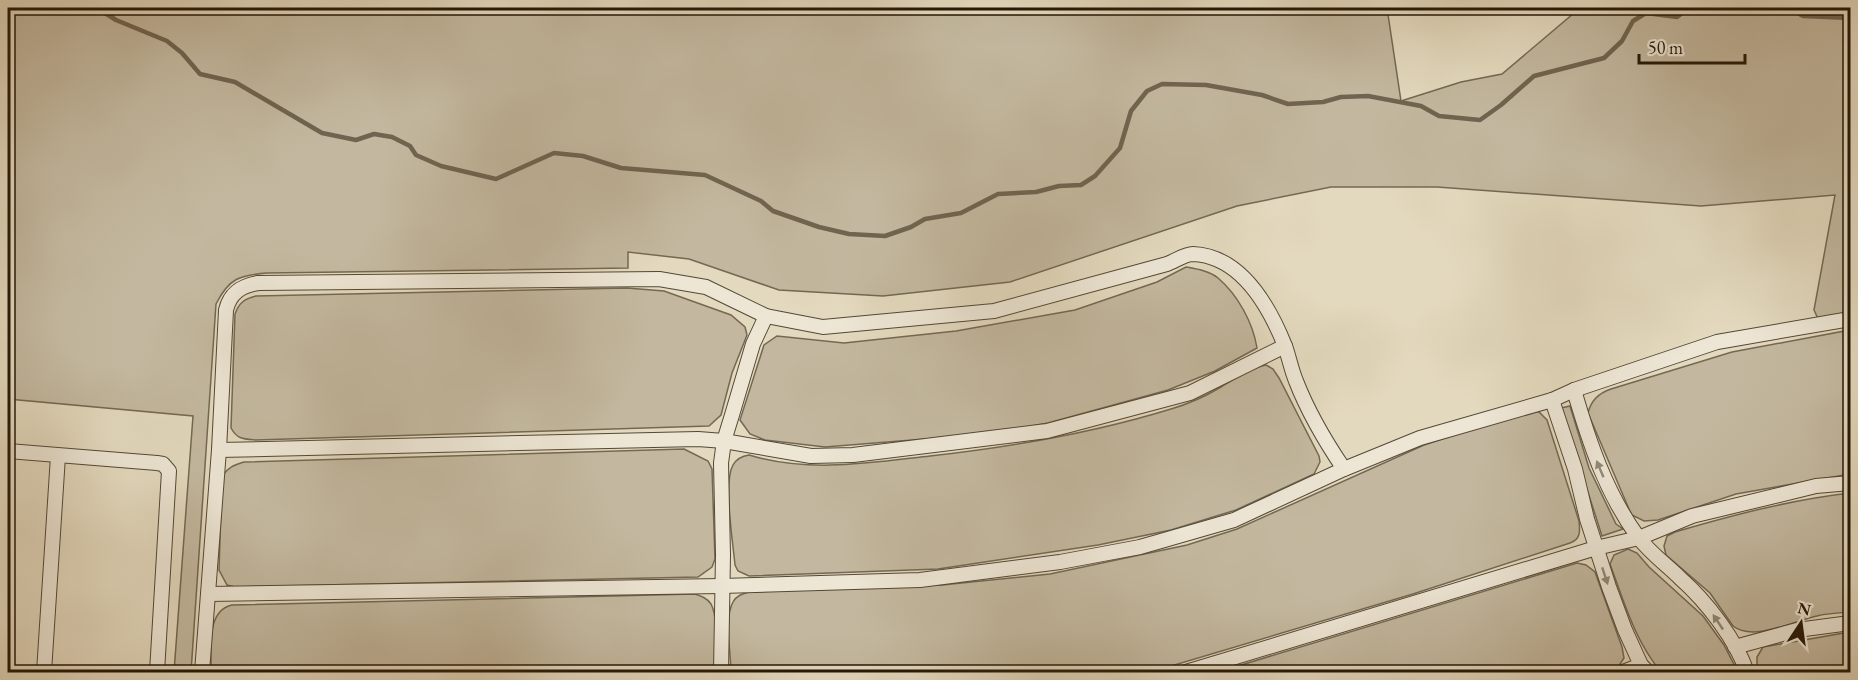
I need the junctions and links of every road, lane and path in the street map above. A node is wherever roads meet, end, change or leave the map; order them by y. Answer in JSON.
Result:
{"nodes":[{"id":1,"x":766,"y":316,"type":"junction"},
{"id":2,"x":1851,"y":319,"type":"edge"},
{"id":3,"x":1285,"y":346,"type":"junction"},
{"id":4,"x":1574,"y":390,"type":"junction"},
{"id":5,"x":1552,"y":400,"type":"junction"},
{"id":6,"x":724,"y":441,"type":"junction"},
{"id":7,"x":219,"y":450,"type":"junction"},
{"id":8,"x":8,"y":451,"type":"edge"},
{"id":9,"x":58,"y":456,"type":"junction"},
{"id":10,"x":1344,"y":469,"type":"junction"},
{"id":11,"x":1851,"y":483,"type":"edge"},
{"id":12,"x":1639,"y":538,"type":"junction"},
{"id":13,"x":1596,"y":548,"type":"junction"},
{"id":14,"x":722,"y":586,"type":"junction"},
{"id":15,"x":208,"y":594,"type":"junction"},
{"id":16,"x":1851,"y":623,"type":"edge"},
{"id":17,"x":1735,"y":647,"type":"junction"},
{"id":18,"x":1644,"y":669,"type":"edge"},
{"id":19,"x":44,"y":672,"type":"edge"},
{"id":20,"x":157,"y":672,"type":"edge"},
{"id":21,"x":202,"y":672,"type":"edge"},
{"id":22,"x":722,"y":672,"type":"edge"},
{"id":23,"x":1186,"y":672,"type":"edge"},
{"id":24,"x":1623,"y":672,"type":"edge"},
{"id":25,"x":1747,"y":672,"type":"edge"}],
"edges":[{"from":1,"to":3,"type":"street"},
{"from":1,"to":6,"type":"street"},
{"from":1,"to":7,"type":"street"},
{"from":2,"to":4,"type":"street"},
{"from":3,"to":6,"type":"street"},
{"from":3,"to":10,"type":"street"},
{"from":4,"to":5,"type":"street"},
{"from":12,"to":4,"type":"street","one_way":true},
{"from":5,"to":10,"type":"street"},
{"from":5,"to":13,"type":"street"},
{"from":6,"to":7,"type":"street"},
{"from":6,"to":14,"type":"street"},
{"from":7,"to":15,"type":"street"},
{"from":8,"to":9,"type":"street"},
{"from":9,"to":19,"type":"street"},
{"from":9,"to":20,"type":"street"},
{"from":10,"to":14,"type":"street"},
{"from":11,"to":12,"type":"street"},
{"from":12,"to":13,"type":"street"},
{"from":17,"to":12,"type":"street","one_way":true},
{"from":13,"to":18,"type":"street","one_way":true},
{"from":13,"to":23,"type":"street"},
{"from":14,"to":15,"type":"street"},
{"from":14,"to":22,"type":"street"},
{"from":15,"to":21,"type":"street"},
{"from":16,"to":17,"type":"street"},
{"from":17,"to":25,"type":"street"},
{"from":18,"to":24,"type":"street"}]}
